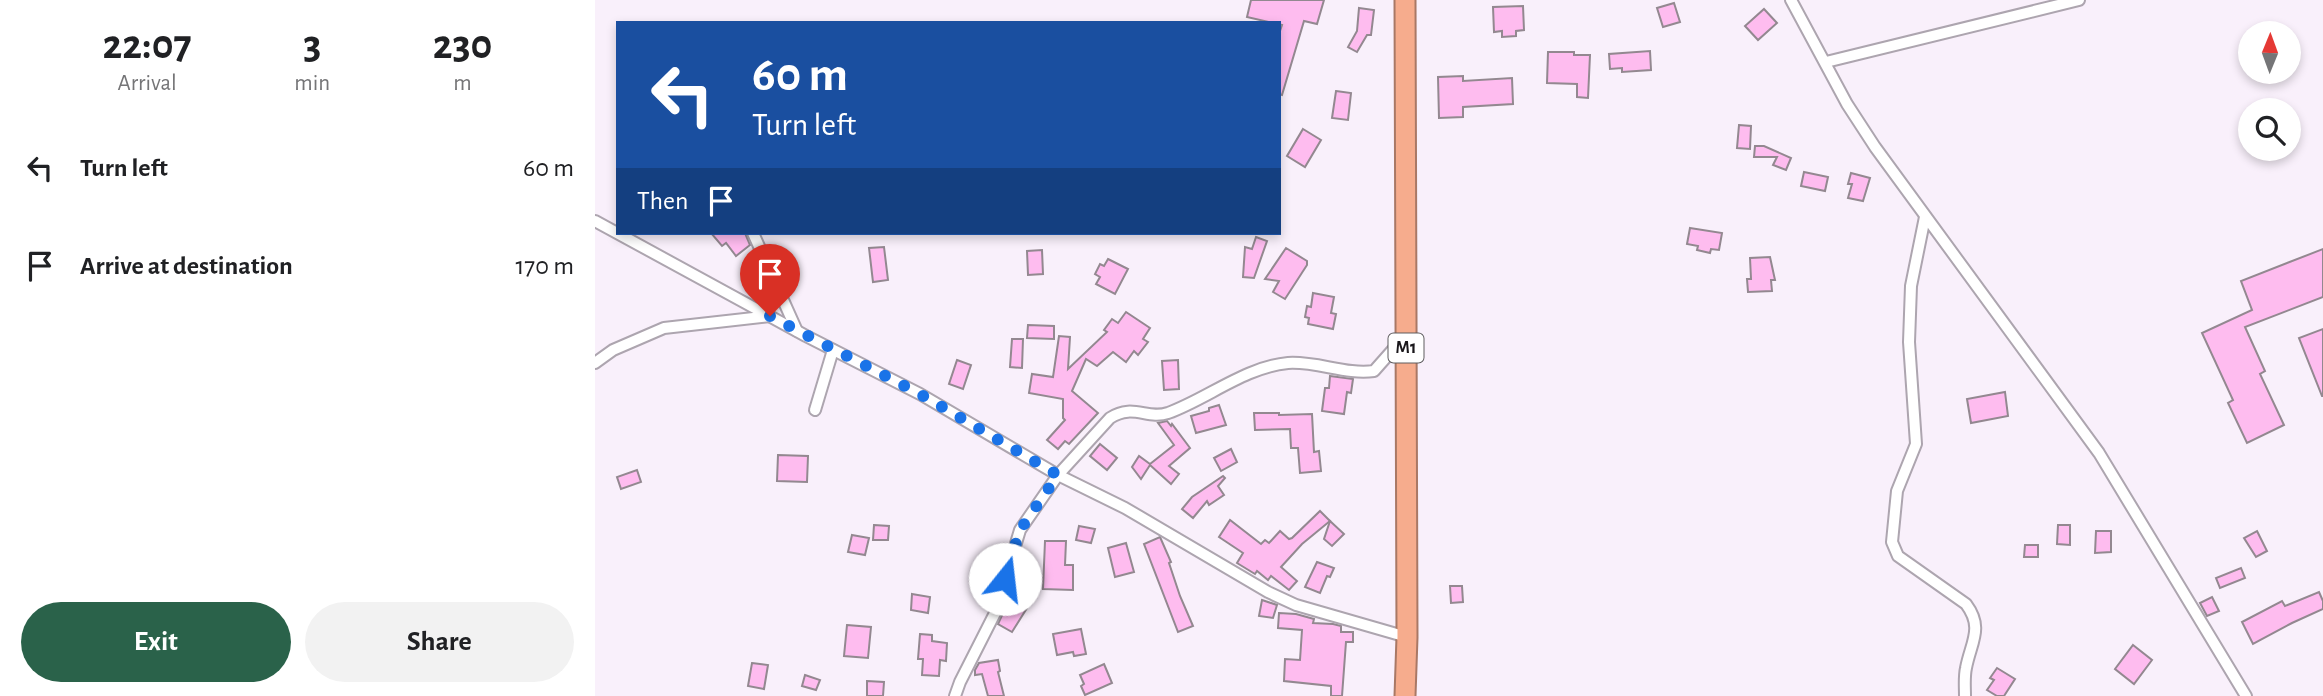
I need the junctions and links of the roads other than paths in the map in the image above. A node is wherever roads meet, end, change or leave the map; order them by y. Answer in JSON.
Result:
{"nodes":[{"id":1,"x":1405,"y":0,"type":"edge"},
{"id":2,"x":1791,"y":0,"type":"edge"},
{"id":3,"x":2079,"y":0,"type":"edge"},
{"id":4,"x":1826,"y":62,"type":"junction"},
{"id":5,"x":1925,"y":217,"type":"junction"},
{"id":6,"x":595,"y":221,"type":"edge"},
{"id":7,"x":616,"y":232,"type":"edge"},
{"id":8,"x":621,"y":235,"type":"edge"},
{"id":9,"x":754,"y":235,"type":"edge"},
{"id":10,"x":770,"y":316,"type":"junction"},
{"id":11,"x":796,"y":331,"type":"junction"},
{"id":12,"x":1406,"y":335,"type":"junction"},
{"id":13,"x":833,"y":350,"type":"junction"},
{"id":14,"x":595,"y":363,"type":"edge"},
{"id":15,"x":815,"y":410,"type":"dead end"},
{"id":16,"x":1058,"y":475,"type":"junction"},
{"id":17,"x":1407,"y":637,"type":"junction"},
{"id":18,"x":955,"y":696,"type":"edge"},
{"id":19,"x":1405,"y":696,"type":"edge"},
{"id":20,"x":1965,"y":696,"type":"edge"},
{"id":21,"x":2246,"y":696,"type":"edge"}],
"edges":[{"from":1,"to":12,"type":"highway","number":"M1"},
{"from":2,"to":4,"type":"street"},
{"from":3,"to":4,"type":"street"},
{"from":4,"to":5,"type":"street"},
{"from":5,"to":20,"type":"street"},
{"from":5,"to":21,"type":"street"},
{"from":6,"to":7,"type":"street"},
{"from":8,"to":10,"type":"street"},
{"from":9,"to":11,"type":"street"},
{"from":10,"to":11,"type":"street"},
{"from":10,"to":14,"type":"street"},
{"from":11,"to":13,"type":"street"},
{"from":12,"to":16,"type":"street"},
{"from":12,"to":17,"type":"highway","number":"M1"},
{"from":13,"to":15,"type":"street"},
{"from":13,"to":16,"type":"street"},
{"from":16,"to":17,"type":"street"},
{"from":16,"to":18,"type":"street"},
{"from":17,"to":19,"type":"highway","number":"M1"}]}
